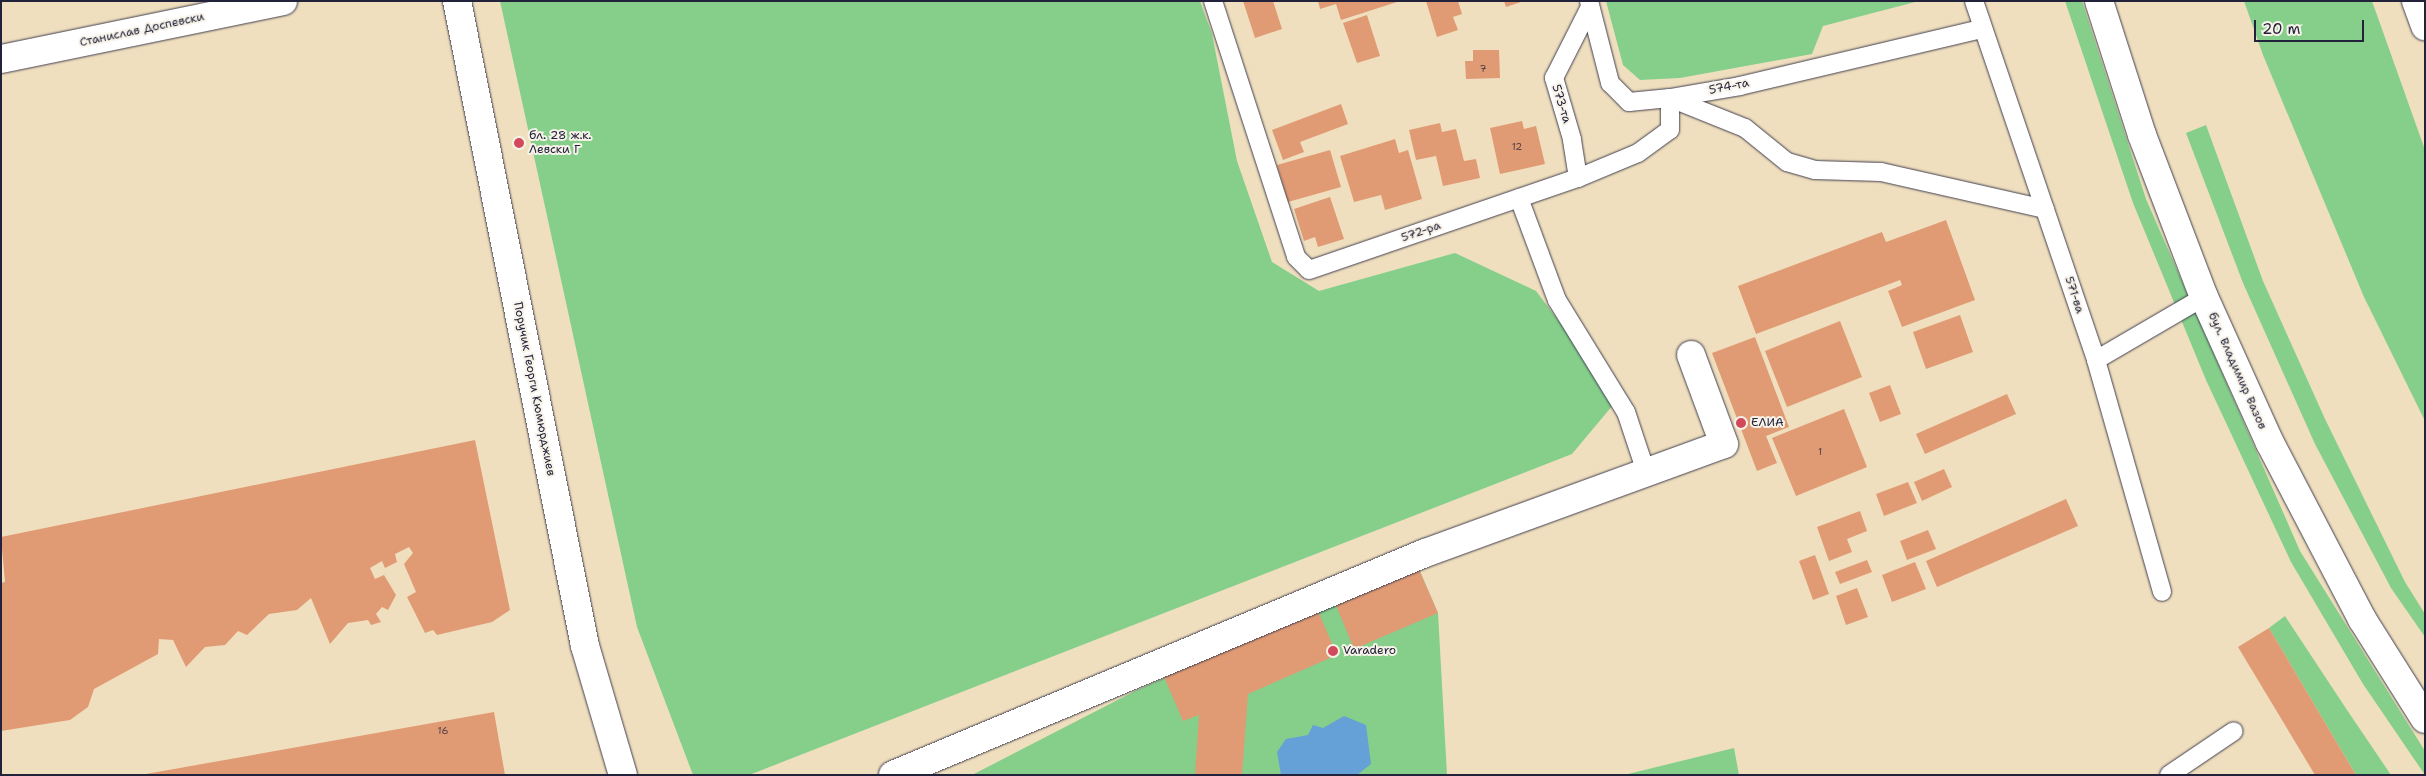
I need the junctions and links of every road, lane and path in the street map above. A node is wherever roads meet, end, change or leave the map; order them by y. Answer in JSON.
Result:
{"nodes":[{"id":1,"x":283,"y":1,"type":"edge"},
{"id":2,"x":457,"y":1,"type":"edge"},
{"id":3,"x":1213,"y":1,"type":"edge"},
{"id":4,"x":1974,"y":1,"type":"edge"},
{"id":5,"x":2099,"y":1,"type":"edge"},
{"id":6,"x":2416,"y":1,"type":"edge"},
{"id":7,"x":1589,"y":4,"type":"edge"},
{"id":8,"x":2425,"y":26,"type":"edge"},
{"id":9,"x":1981,"y":29,"type":"junction"},
{"id":10,"x":1,"y":59,"type":"edge"},
{"id":11,"x":1670,"y":98,"type":"junction"},
{"id":12,"x":1578,"y":178,"type":"junction"},
{"id":13,"x":1519,"y":198,"type":"junction"},
{"id":14,"x":2045,"y":209,"type":"junction"},
{"id":15,"x":2204,"y":297,"type":"junction"},
{"id":16,"x":1691,"y":356,"type":"dead end"},
{"id":17,"x":2096,"y":360,"type":"junction"},
{"id":18,"x":1646,"y":472,"type":"junction"},
{"id":19,"x":2162,"y":592,"type":"dead end"},
{"id":20,"x":2425,"y":719,"type":"edge"},
{"id":21,"x":2234,"y":731,"type":"dead end"},
{"id":22,"x":623,"y":775,"type":"edge"},
{"id":23,"x":893,"y":775,"type":"edge"},
{"id":24,"x":2169,"y":775,"type":"edge"}],
"edges":[{"from":1,"to":10,"type":"street","name":"Станислав Доспевски"},
{"from":2,"to":22,"type":"street","name":"Поручик Георги Кюмюрджиев"},
{"from":3,"to":13,"type":"lane","name":"572-ра"},
{"from":4,"to":9,"type":"lane","name":"571-ва"},
{"from":5,"to":15,"type":"street","name":"бул. Владимир Вазов"},
{"from":6,"to":8,"type":"street"},
{"from":7,"to":11,"type":"lane","name":"573-та"},
{"from":7,"to":12,"type":"lane","name":"573-та"},
{"from":9,"to":11,"type":"lane","name":"574-та"},
{"from":9,"to":14,"type":"lane","name":"571-ва"},
{"from":11,"to":12,"type":"lane"},
{"from":11,"to":14,"type":"lane"},
{"from":12,"to":13,"type":"lane"},
{"from":13,"to":18,"type":"lane"},
{"from":14,"to":17,"type":"lane","name":"571-ва"},
{"from":15,"to":17,"type":"lane"},
{"from":15,"to":20,"type":"street","name":"бул. Владимир Вазов"},
{"from":16,"to":18,"type":"street"},
{"from":17,"to":19,"type":"lane","name":"571-ва"},
{"from":18,"to":23,"type":"street"},
{"from":21,"to":24,"type":"lane"}]}
